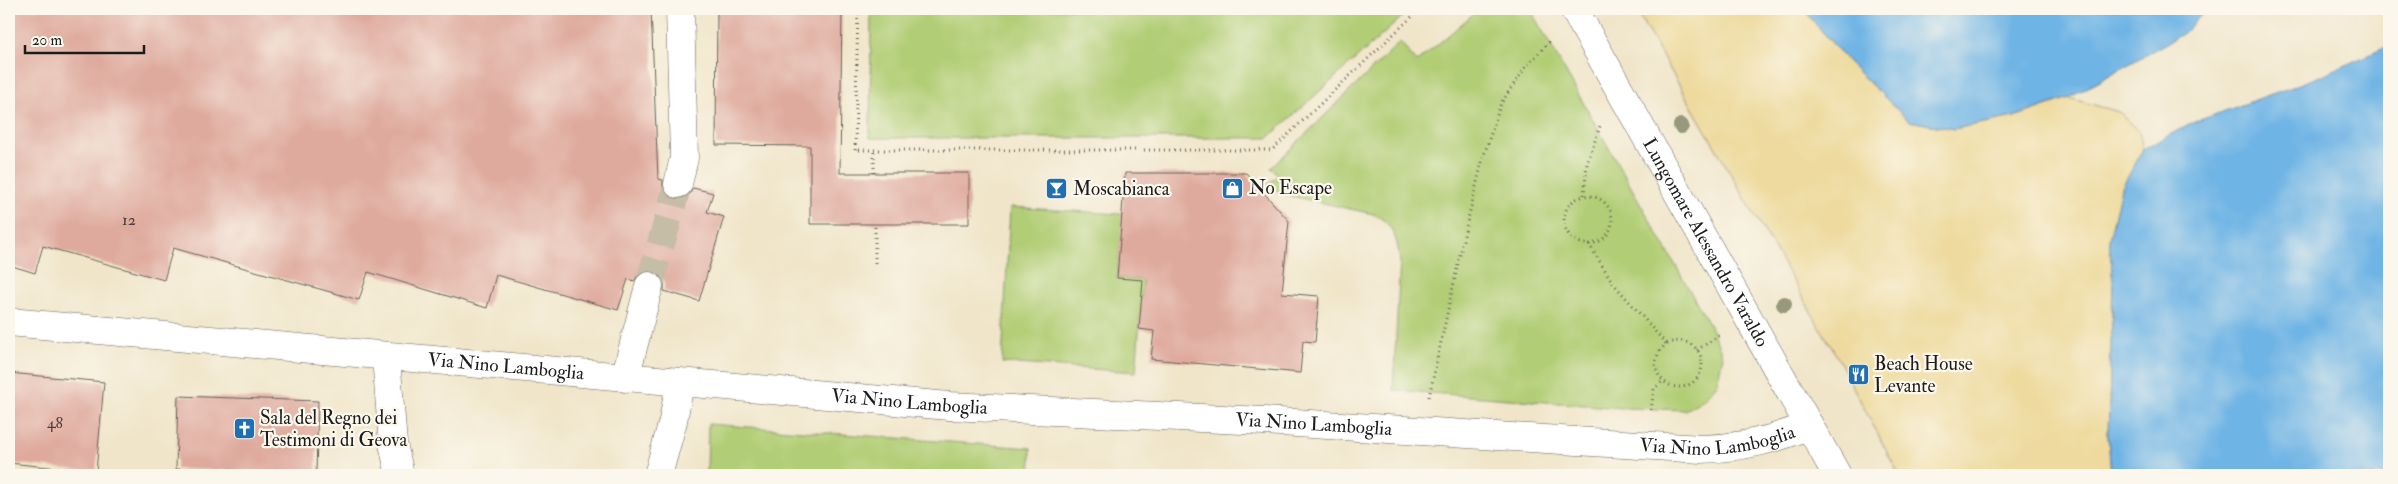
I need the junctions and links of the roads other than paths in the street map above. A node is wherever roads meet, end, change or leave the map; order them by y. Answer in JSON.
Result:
{"nodes":[{"id":1,"x":680,"y":9,"type":"edge"},
{"id":2,"x":1574,"y":9,"type":"edge"},
{"id":3,"x":678,"y":184,"type":"tunnel mouth"},
{"id":4,"x":649,"y":286,"type":"tunnel mouth"},
{"id":5,"x":9,"y":322,"type":"edge"},
{"id":6,"x":386,"y":357,"type":"junction"},
{"id":7,"x":625,"y":378,"type":"junction"},
{"id":8,"x":680,"y":383,"type":"junction"},
{"id":9,"x":1809,"y":425,"type":"junction"},
{"id":10,"x":400,"y":475,"type":"edge"},
{"id":11,"x":658,"y":475,"type":"edge"},
{"id":12,"x":1837,"y":475,"type":"edge"}],
"edges":[{"from":1,"to":3,"type":"street"},
{"from":2,"to":9,"type":"street","name":"Lungomare Alessandro Varaldo"},
{"from":4,"to":7,"type":"street"},
{"from":5,"to":6,"type":"street","name":"Via Nino Lamboglia"},
{"from":6,"to":7,"type":"street","name":"Via Nino Lamboglia"},
{"from":6,"to":10,"type":"street"},
{"from":7,"to":8,"type":"street","name":"Via Nino Lamboglia"},
{"from":8,"to":9,"type":"street","name":"Via Nino Lamboglia"},
{"from":8,"to":11,"type":"street"},
{"from":9,"to":12,"type":"street","name":"Lungomare Alessandro Varaldo"}]}
